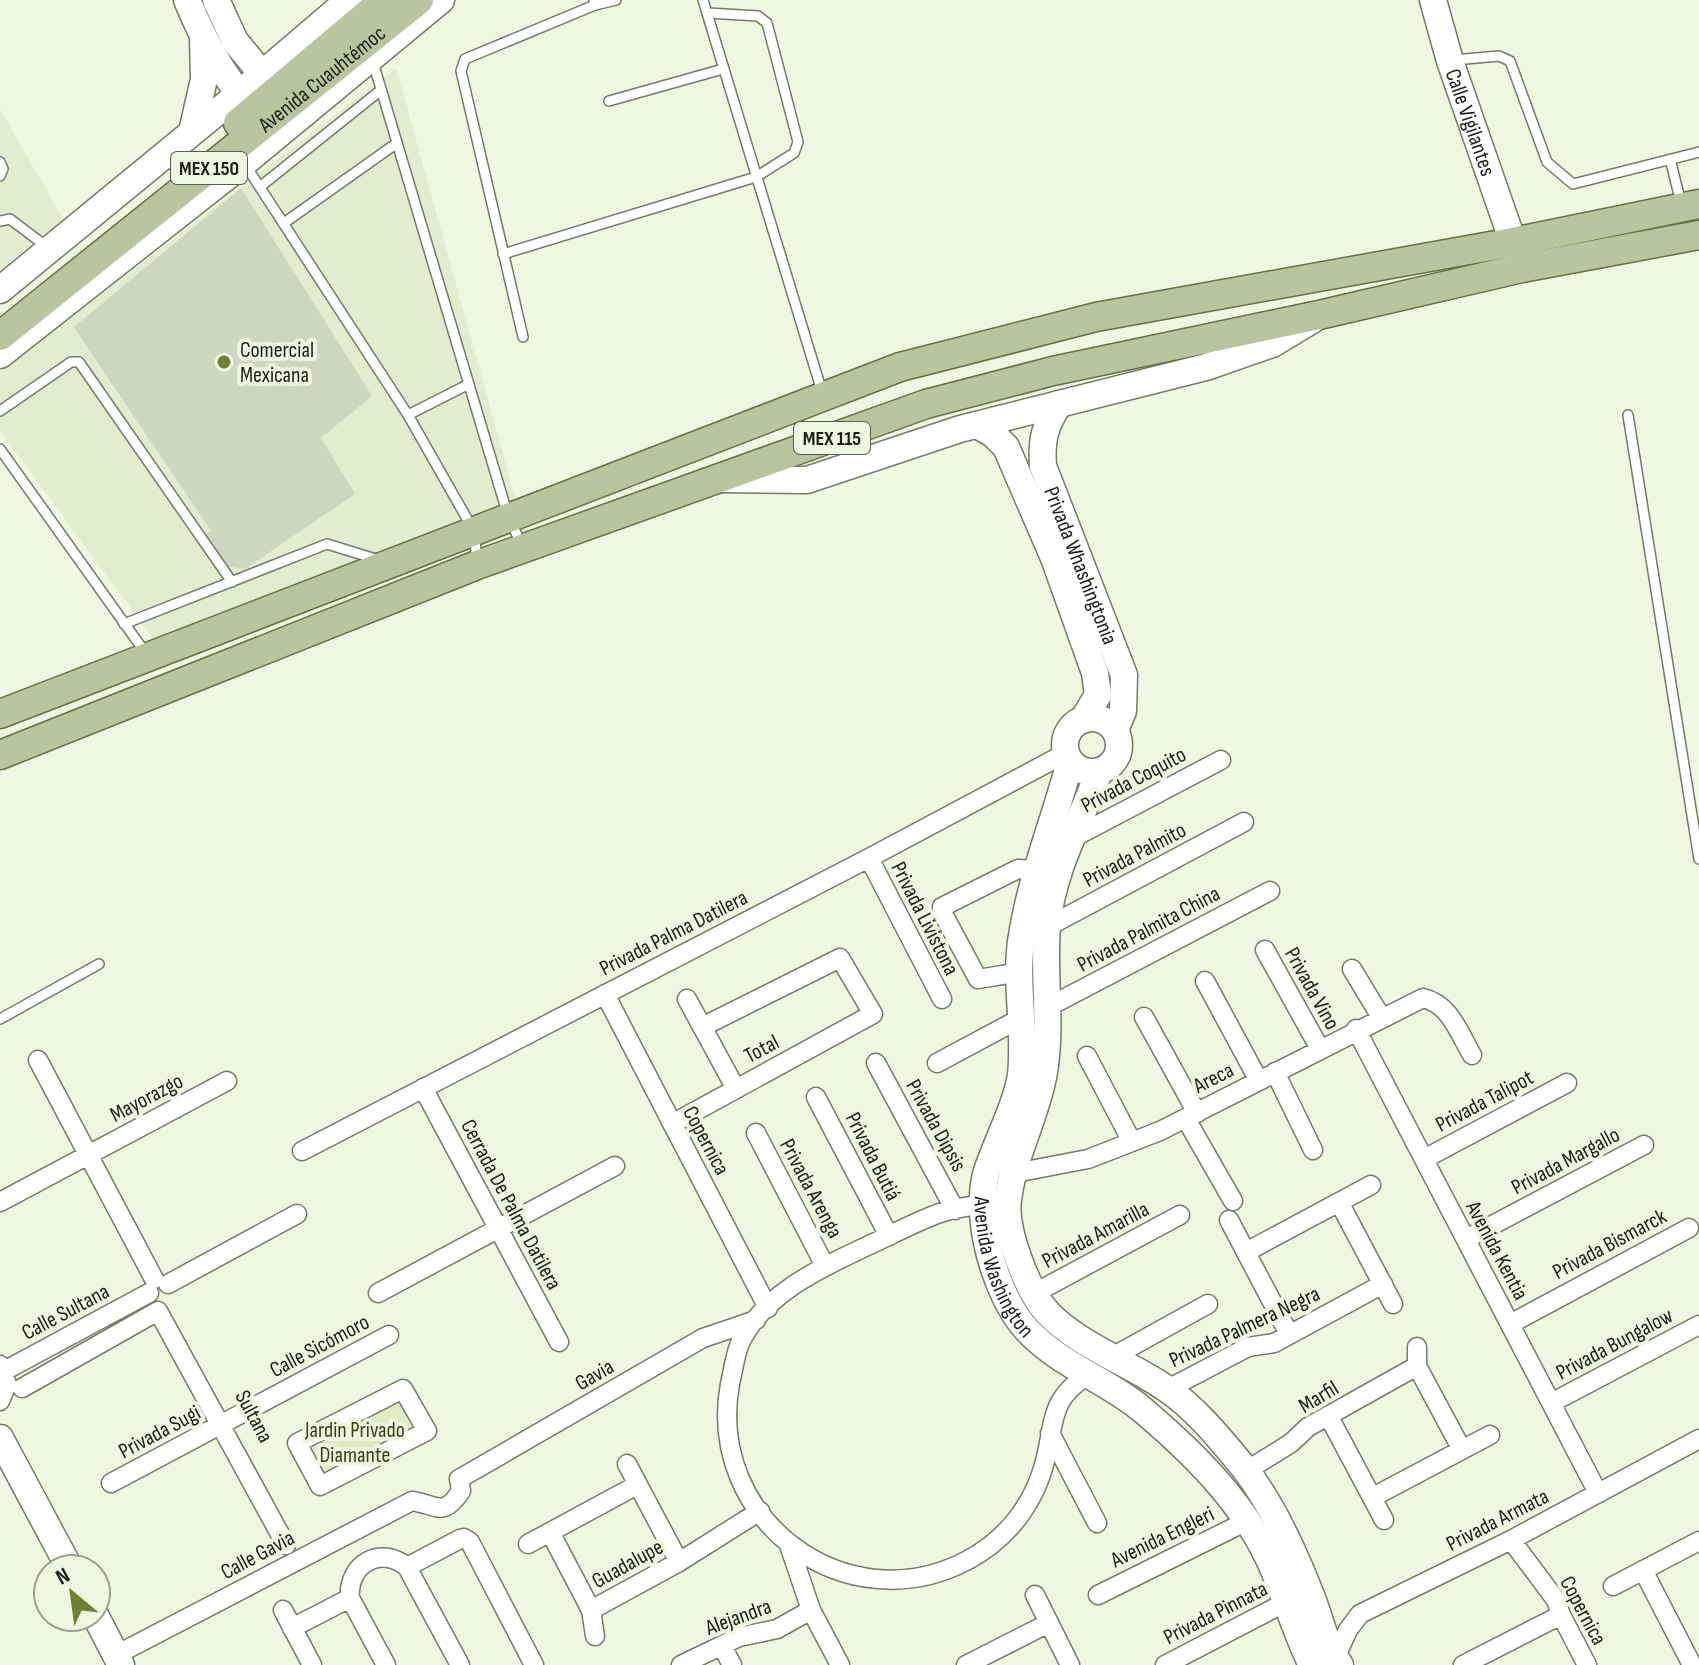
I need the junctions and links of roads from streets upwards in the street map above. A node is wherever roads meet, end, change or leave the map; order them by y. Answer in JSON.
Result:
{"nodes":[{"id":1,"x":187,"y":0,"type":"edge"},
{"id":2,"x":216,"y":0,"type":"edge"},
{"id":3,"x":349,"y":0,"type":"edge"},
{"id":4,"x":384,"y":0,"type":"edge"},
{"id":5,"x":419,"y":0,"type":"edge"},
{"id":6,"x":441,"y":0,"type":"edge"},
{"id":7,"x":1433,"y":0,"type":"edge"},
{"id":8,"x":203,"y":38,"type":"junction"},
{"id":9,"x":283,"y":96,"type":"junction"},
{"id":10,"x":260,"y":115,"type":"junction"},
{"id":11,"x":192,"y":132,"type":"junction"},
{"id":12,"x":1690,"y":205,"type":"edge"},
{"id":13,"x":1699,"y":235,"type":"edge"},
{"id":14,"x":1518,"y":255,"type":"junction"},
{"id":15,"x":0,"y":290,"type":"edge"},
{"id":16,"x":1319,"y":315,"type":"junction"},
{"id":17,"x":0,"y":319,"type":"edge"},
{"id":18,"x":0,"y":336,"type":"edge"},
{"id":19,"x":0,"y":355,"type":"edge"},
{"id":20,"x":1059,"y":404,"type":"junction"},
{"id":21,"x":977,"y":425,"type":"junction"},
{"id":22,"x":718,"y":479,"type":"junction"},
{"id":23,"x":0,"y":714,"type":"edge"},
{"id":24,"x":1083,"y":720,"type":"junction"},
{"id":25,"x":1115,"y":730,"type":"junction"},
{"id":26,"x":0,"y":755,"type":"edge"},
{"id":27,"x":1068,"y":757,"type":"junction"},
{"id":28,"x":1221,"y":760,"type":"dead end"},
{"id":29,"x":1099,"y":772,"type":"junction"},
{"id":30,"x":1244,"y":822,"type":"dead end"},
{"id":31,"x":1069,"y":840,"type":"junction"},
{"id":32,"x":869,"y":858,"type":"junction"},
{"id":33,"x":1035,"y":870,"type":"junction"},
{"id":34,"x":1270,"y":891,"type":"dead end"},
{"id":35,"x":1047,"y":927,"type":"junction"},
{"id":36,"x":1265,"y":950,"type":"dead end"},
{"id":37,"x":1352,"y":969,"type":"dead end"},
{"id":38,"x":1021,"y":972,"type":"junction"},
{"id":39,"x":1205,"y":981,"type":"dead end"},
{"id":40,"x":605,"y":994,"type":"junction"},
{"id":41,"x":687,"y":999,"type":"dead end"},
{"id":42,"x":942,"y":999,"type":"dead end"},
{"id":43,"x":1048,"y":1007,"type":"junction"},
{"id":44,"x":1144,"y":1017,"type":"dead end"},
{"id":45,"x":1381,"y":1017,"type":"junction"},
{"id":46,"x":1021,"y":1018,"type":"junction"},
{"id":47,"x":702,"y":1027,"type":"junction"},
{"id":48,"x":1356,"y":1029,"type":"junction"},
{"id":49,"x":1320,"y":1049,"type":"junction"},
{"id":50,"x":1472,"y":1055,"type":"dead end"},
{"id":51,"x":1087,"y":1056,"type":"dead end"},
{"id":52,"x":38,"y":1060,"type":"dead end"},
{"id":53,"x":876,"y":1063,"type":"dead end"},
{"id":54,"x":937,"y":1063,"type":"dead end"},
{"id":55,"x":1267,"y":1076,"type":"junction"},
{"id":56,"x":227,"y":1081,"type":"dead end"},
{"id":57,"x":1567,"y":1083,"type":"dead end"},
{"id":58,"x":423,"y":1088,"type":"junction"},
{"id":59,"x":736,"y":1089,"type":"junction"},
{"id":60,"x":816,"y":1097,"type":"dead end"},
{"id":61,"x":1192,"y":1116,"type":"junction"},
{"id":62,"x":672,"y":1124,"type":"junction"},
{"id":63,"x":756,"y":1133,"type":"dead end"},
{"id":64,"x":1132,"y":1142,"type":"junction"},
{"id":65,"x":1644,"y":1145,"type":"dead end"},
{"id":66,"x":1313,"y":1150,"type":"dead end"},
{"id":67,"x":302,"y":1151,"type":"dead end"},
{"id":68,"x":88,"y":1155,"type":"junction"},
{"id":69,"x":1424,"y":1159,"type":"junction"},
{"id":70,"x":615,"y":1166,"type":"dead end"},
{"id":71,"x":1015,"y":1173,"type":"junction"},
{"id":72,"x":1371,"y":1185,"type":"dead end"},
{"id":73,"x":1233,"y":1201,"type":"dead end"},
{"id":74,"x":0,"y":1202,"type":"edge"},
{"id":75,"x":1339,"y":1202,"type":"junction"},
{"id":76,"x":994,"y":1204,"type":"junction"},
{"id":77,"x":955,"y":1210,"type":"junction"},
{"id":78,"x":297,"y":1214,"type":"dead end"},
{"id":79,"x":1180,"y":1215,"type":"dead end"},
{"id":80,"x":1229,"y":1220,"type":"dead end"},
{"id":81,"x":498,"y":1228,"type":"junction"},
{"id":82,"x":1689,"y":1228,"type":"dead end"},
{"id":83,"x":889,"y":1236,"type":"junction"},
{"id":84,"x":1466,"y":1239,"type":"junction"},
{"id":85,"x":1246,"y":1252,"type":"junction"},
{"id":86,"x":825,"y":1266,"type":"junction"},
{"id":87,"x":1383,"y":1284,"type":"junction"},
{"id":88,"x":158,"y":1289,"type":"junction"},
{"id":89,"x":378,"y":1293,"type":"dead end"},
{"id":90,"x":1033,"y":1294,"type":"junction"},
{"id":91,"x":1208,"y":1304,"type":"dead end"},
{"id":92,"x":1393,"y":1304,"type":"dead end"},
{"id":93,"x":762,"y":1314,"type":"junction"},
{"id":94,"x":1510,"y":1324,"type":"junction"},
{"id":95,"x":1699,"y":1325,"type":"edge"},
{"id":96,"x":1289,"y":1334,"type":"junction"},
{"id":97,"x":389,"y":1335,"type":"dead end"},
{"id":98,"x":559,"y":1342,"type":"dead end"},
{"id":99,"x":1417,"y":1347,"type":"dead end"},
{"id":100,"x":1114,"y":1356,"type":"junction"},
{"id":101,"x":1417,"y":1366,"type":"junction"},
{"id":102,"x":2,"y":1368,"type":"edge"},
{"id":103,"x":1088,"y":1375,"type":"junction"},
{"id":104,"x":22,"y":1388,"type":"dead end"},
{"id":105,"x":1168,"y":1389,"type":"junction"},
{"id":106,"x":0,"y":1401,"type":"edge"},
{"id":107,"x":1551,"y":1403,"type":"junction"},
{"id":108,"x":1329,"y":1417,"type":"junction"},
{"id":109,"x":225,"y":1423,"type":"junction"},
{"id":110,"x":1050,"y":1433,"type":"junction"},
{"id":111,"x":1490,"y":1435,"type":"dead end"},
{"id":112,"x":0,"y":1438,"type":"edge"},
{"id":113,"x":1699,"y":1439,"type":"edge"},
{"id":114,"x":299,"y":1447,"type":"joint"},
{"id":115,"x":1462,"y":1450,"type":"junction"},
{"id":116,"x":627,"y":1464,"type":"dead end"},
{"id":117,"x":1246,"y":1471,"type":"junction"},
{"id":118,"x":459,"y":1479,"type":"joint"},
{"id":119,"x":111,"y":1483,"type":"dead end"},
{"id":120,"x":637,"y":1485,"type":"junction"},
{"id":121,"x":1598,"y":1493,"type":"junction"},
{"id":122,"x":1373,"y":1497,"type":"junction"},
{"id":123,"x":760,"y":1511,"type":"junction"},
{"id":124,"x":1384,"y":1520,"type":"dead end"},
{"id":125,"x":1247,"y":1521,"type":"junction"},
{"id":126,"x":1097,"y":1523,"type":"dead end"},
{"id":127,"x":352,"y":1531,"type":"junction"},
{"id":128,"x":550,"y":1532,"type":"junction"},
{"id":129,"x":1511,"y":1540,"type":"junction"},
{"id":130,"x":1699,"y":1541,"type":"edge"},
{"id":131,"x":528,"y":1544,"type":"dead end"},
{"id":132,"x":286,"y":1545,"type":"dead end"},
{"id":133,"x":789,"y":1545,"type":"junction"},
{"id":134,"x":61,"y":1553,"type":"edge"},
{"id":135,"x":303,"y":1557,"type":"junction"},
{"id":136,"x":368,"y":1561,"type":"junction"},
{"id":137,"x":679,"y":1562,"type":"junction"},
{"id":138,"x":407,"y":1567,"type":"junction"},
{"id":139,"x":1643,"y":1570,"type":"junction"},
{"id":140,"x":1613,"y":1586,"type":"dead end"},
{"id":141,"x":1035,"y":1595,"type":"dead end"},
{"id":142,"x":1098,"y":1595,"type":"dead end"},
{"id":143,"x":350,"y":1598,"type":"junction"},
{"id":144,"x":1286,"y":1602,"type":"junction"},
{"id":145,"x":283,"y":1610,"type":"dead end"},
{"id":146,"x":591,"y":1610,"type":"junction"},
{"id":147,"x":811,"y":1610,"type":"junction"},
{"id":148,"x":1561,"y":1615,"type":"junction"},
{"id":149,"x":1049,"y":1623,"type":"junction"},
{"id":150,"x":292,"y":1628,"type":"junction"},
{"id":151,"x":105,"y":1633,"type":"edge"},
{"id":152,"x":595,"y":1636,"type":"dead end"},
{"id":153,"x":722,"y":1646,"type":"junction"},
{"id":154,"x":1692,"y":1654,"type":"edge"},
{"id":155,"x":119,"y":1660,"type":"edge"},
{"id":156,"x":1474,"y":1663,"type":"edge"},
{"id":157,"x":1330,"y":1664,"type":"edge"},
{"id":158,"x":312,"y":1665,"type":"edge"},
{"id":159,"x":386,"y":1665,"type":"edge"},
{"id":160,"x":460,"y":1665,"type":"edge"},
{"id":161,"x":534,"y":1665,"type":"edge"},
{"id":162,"x":681,"y":1665,"type":"edge"},
{"id":163,"x":732,"y":1665,"type":"edge"},
{"id":164,"x":840,"y":1665,"type":"edge"},
{"id":165,"x":966,"y":1665,"type":"edge"},
{"id":166,"x":1070,"y":1665,"type":"edge"},
{"id":167,"x":1165,"y":1665,"type":"edge"},
{"id":168,"x":1587,"y":1665,"type":"edge"}],
"edges":[{"from":1,"to":8,"type":"main road"},
{"from":2,"to":9,"type":"main road"},
{"from":3,"to":9,"type":"main road","name":"Avenida Cuauhtémoc"},
{"from":4,"to":9,"type":"main road","name":"Avenida Cuauhtémoc","number":"MEX 150"},
{"from":5,"to":9,"type":"main road","name":"Avenida Cuauhtémoc","number":"MEX 150"},
{"from":6,"to":9,"type":"main road"},
{"from":7,"to":14,"type":"main road","name":"Calle Vigilantes"},
{"from":8,"to":10,"type":"main road"},
{"from":8,"to":11,"type":"main road"},
{"from":9,"to":10,"type":"main road","name":"Avenida Cuauhtémoc","number":"MEX 150"},
{"from":10,"to":11,"type":"main road","name":"Avenida Cuauhtémoc"},
{"from":10,"to":17,"type":"main road","name":"Avenida Cuauhtémoc","number":"MEX 150"},
{"from":10,"to":18,"type":"main road","name":"Avenida Cuauhtémoc","number":"MEX 150"},
{"from":10,"to":19,"type":"main road"},
{"from":11,"to":15,"type":"main road","name":"Avenida Cuauhtémoc"},
{"from":12,"to":14,"type":"main road","number":"MEX 115"},
{"from":13,"to":14,"type":"main road","number":"MEX 115"},
{"from":14,"to":16,"type":"main road","number":"MEX 115"},
{"from":14,"to":23,"type":"main road","number":"MEX 115"},
{"from":16,"to":20,"type":"main road"},
{"from":16,"to":22,"type":"main road","number":"MEX 115"},
{"from":20,"to":21,"type":"main road"},
{"from":20,"to":25,"type":"main road","name":"Privada Whashingtonia"},
{"from":21,"to":22,"type":"main road"},
{"from":21,"to":24,"type":"main road","name":"Privada Whashingtonia"},
{"from":22,"to":26,"type":"main road","number":"MEX 115"},
{"from":24,"to":25,"type":"main road"},
{"from":24,"to":27,"type":"main road"},
{"from":25,"to":29,"type":"main road"},
{"from":27,"to":29,"type":"main road"},
{"from":27,"to":32,"type":"street","name":"Privada Palma Datilera"},
{"from":27,"to":33,"type":"main road","name":"Avenida Washington"},
{"from":28,"to":31,"type":"street","name":"Privada Coquito"},
{"from":29,"to":31,"type":"main road","name":"Avenida Washington"},
{"from":30,"to":35,"type":"street","name":"Privada Palmito"},
{"from":31,"to":35,"type":"main road","name":"Avenida Washington"},
{"from":32,"to":40,"type":"street","name":"Privada Palma Datilera"},
{"from":32,"to":42,"type":"street","name":"Privada Livistona"},
{"from":33,"to":38,"type":"main road","name":"Avenida Washington"},
{"from":33,"to":38,"type":"street"},
{"from":34,"to":43,"type":"street","name":"Privada Palmita China"},
{"from":35,"to":43,"type":"main road","name":"Avenida Washington"},
{"from":36,"to":49,"type":"street","name":"Privada Vino"},
{"from":37,"to":45,"type":"street"},
{"from":38,"to":46,"type":"main road","name":"Avenida Washington"},
{"from":39,"to":55,"type":"street"},
{"from":40,"to":58,"type":"street","name":"Privada Palma Datilera"},
{"from":40,"to":62,"type":"street","name":"Copernica"},
{"from":41,"to":47,"type":"street"},
{"from":43,"to":71,"type":"main road","name":"Avenida Washington"},
{"from":44,"to":61,"type":"street"},
{"from":45,"to":48,"type":"street","name":"Areca"},
{"from":45,"to":50,"type":"street","name":"Areca"},
{"from":46,"to":54,"type":"street"},
{"from":46,"to":76,"type":"main road","name":"Avenida Washington"},
{"from":47,"to":59,"type":"street"},
{"from":47,"to":59,"type":"street","name":"Total"},
{"from":48,"to":49,"type":"street","name":"Areca"},
{"from":48,"to":69,"type":"street","name":"Avenida Kentia"},
{"from":49,"to":55,"type":"street","name":"Areca"},
{"from":51,"to":64,"type":"street"},
{"from":52,"to":68,"type":"street","name":"Sultana"},
{"from":53,"to":77,"type":"street","name":"Privada Dipsis"},
{"from":55,"to":61,"type":"street","name":"Areca"},
{"from":55,"to":66,"type":"street"},
{"from":56,"to":68,"type":"street","name":"Mayorazgo"},
{"from":57,"to":69,"type":"street","name":"Privada Talipot"},
{"from":58,"to":67,"type":"street","name":"Privada Palma Datilera"},
{"from":58,"to":81,"type":"street","name":"Cerrada De Palma Datilera"},
{"from":59,"to":62,"type":"street","name":"Total"},
{"from":60,"to":83,"type":"street","name":"Privada Butiá"},
{"from":61,"to":64,"type":"street","name":"Areca"},
{"from":61,"to":73,"type":"street"},
{"from":62,"to":93,"type":"street","name":"Copernica"},
{"from":63,"to":86,"type":"street","name":"Privada Arenga"},
{"from":64,"to":71,"type":"street","name":"Areca"},
{"from":65,"to":84,"type":"street","name":"Privada Margallo"},
{"from":68,"to":74,"type":"street","name":"Mayorazgo"},
{"from":68,"to":88,"type":"street","name":"Sultana"},
{"from":69,"to":84,"type":"street","name":"Avenida Kentia"},
{"from":70,"to":81,"type":"street"},
{"from":71,"to":76,"type":"main road","name":"Avenida Washington"},
{"from":72,"to":75,"type":"street"},
{"from":75,"to":85,"type":"street"},
{"from":75,"to":87,"type":"street"},
{"from":76,"to":77,"type":"street"},
{"from":76,"to":90,"type":"main road","name":"Avenida Washington"},
{"from":76,"to":103,"type":"main road","name":"Avenida Washington"},
{"from":77,"to":83,"type":"street"},
{"from":78,"to":88,"type":"street","name":"Calle Sultana"},
{"from":79,"to":90,"type":"street","name":"Privada Amarilla"},
{"from":80,"to":85,"type":"street"},
{"from":81,"to":89,"type":"street"},
{"from":81,"to":98,"type":"street","name":"Cerrada De Palma Datilera"},
{"from":82,"to":94,"type":"street","name":"Privada Bismarck"},
{"from":83,"to":86,"type":"street"},
{"from":84,"to":94,"type":"street","name":"Avenida Kentia"},
{"from":85,"to":96,"type":"street"},
{"from":86,"to":93,"type":"street"},
{"from":87,"to":92,"type":"street"},
{"from":87,"to":96,"type":"street","name":"Privada Palmera Negra"},
{"from":88,"to":102,"type":"street","name":"Calle Sultana"},
{"from":88,"to":109,"type":"street","name":"Sultana"},
{"from":90,"to":100,"type":"main road","name":"Avenida Washington"},
{"from":91,"to":100,"type":"street"},
{"from":93,"to":118,"type":"street","name":"Gavia"},
{"from":93,"to":123,"type":"street"},
{"from":94,"to":107,"type":"street","name":"Avenida Kentia"},
{"from":95,"to":107,"type":"street","name":"Privada Bungalow"},
{"from":96,"to":105,"type":"street","name":"Privada Palmera Negra"},
{"from":97,"to":109,"type":"street","name":"Calle Sicómoro"},
{"from":99,"to":101,"type":"street"},
{"from":100,"to":105,"type":"main road","name":"Avenida Washington"},
{"from":101,"to":108,"type":"street","name":"Marfil"},
{"from":101,"to":115,"type":"street"},
{"from":102,"to":106,"type":"street","name":"Calle Sultana"},
{"from":103,"to":110,"type":"street"},
{"from":103,"to":125,"type":"main road","name":"Avenida Washington"},
{"from":104,"to":109,"type":"street"},
{"from":105,"to":117,"type":"main road","name":"Avenida Washington"},
{"from":107,"to":121,"type":"street","name":"Avenida Kentia"},
{"from":108,"to":117,"type":"street","name":"Marfil"},
{"from":108,"to":122,"type":"street"},
{"from":109,"to":119,"type":"street","name":"Privada Sugi"},
{"from":109,"to":132,"type":"street"},
{"from":109,"to":135,"type":"street","name":"Sultana"},
{"from":110,"to":126,"type":"street"},
{"from":110,"to":133,"type":"street"},
{"from":111,"to":115,"type":"street"},
{"from":112,"to":134,"type":"main road"},
{"from":113,"to":121,"type":"street","name":"Privada Armata"},
{"from":114,"to":114,"type":"street"},
{"from":115,"to":122,"type":"street"},
{"from":116,"to":120,"type":"street"},
{"from":117,"to":157,"type":"main road","name":"Avenida Washington"},
{"from":118,"to":127,"type":"street","name":"Calle Gavia"},
{"from":120,"to":128,"type":"street"},
{"from":120,"to":137,"type":"street"},
{"from":121,"to":129,"type":"street","name":"Privada Armata"},
{"from":122,"to":124,"type":"street"},
{"from":123,"to":133,"type":"street"},
{"from":123,"to":137,"type":"street","name":"Guadalupe"},
{"from":125,"to":142,"type":"street","name":"Avenida Engleri"},
{"from":125,"to":144,"type":"main road","name":"Avenida Washington"},
{"from":127,"to":135,"type":"street","name":"Calle Gavia"},
{"from":127,"to":136,"type":"street"},
{"from":128,"to":131,"type":"street"},
{"from":128,"to":146,"type":"street","name":"Guadalupe"},
{"from":129,"to":148,"type":"street","name":"Copernica"},
{"from":129,"to":157,"type":"street","name":"Privada Armata"},
{"from":130,"to":139,"type":"street"},
{"from":133,"to":147,"type":"street"},
{"from":135,"to":155,"type":"street","name":"Calle Gavia"},
{"from":136,"to":138,"type":"street"},
{"from":136,"to":143,"type":"street"},
{"from":137,"to":146,"type":"street","name":"Guadalupe"},
{"from":138,"to":160,"type":"street"},
{"from":138,"to":161,"type":"street"},
{"from":139,"to":140,"type":"street"},
{"from":139,"to":154,"type":"street"},
{"from":141,"to":149,"type":"street"},
{"from":143,"to":150,"type":"street"},
{"from":143,"to":159,"type":"street"},
{"from":144,"to":157,"type":"main road","name":"Avenida Washington"},
{"from":144,"to":167,"type":"street","name":"Privada Pinnata"},
{"from":145,"to":150,"type":"street"},
{"from":146,"to":152,"type":"street"},
{"from":147,"to":153,"type":"street","name":"Alejandra"},
{"from":147,"to":164,"type":"street"},
{"from":148,"to":156,"type":"street"},
{"from":148,"to":168,"type":"street","name":"Copernica"},
{"from":149,"to":165,"type":"street"},
{"from":149,"to":166,"type":"street"},
{"from":150,"to":158,"type":"street"},
{"from":151,"to":155,"type":"main road"},
{"from":153,"to":162,"type":"street","name":"Alejandra"},
{"from":153,"to":163,"type":"street"}]}
